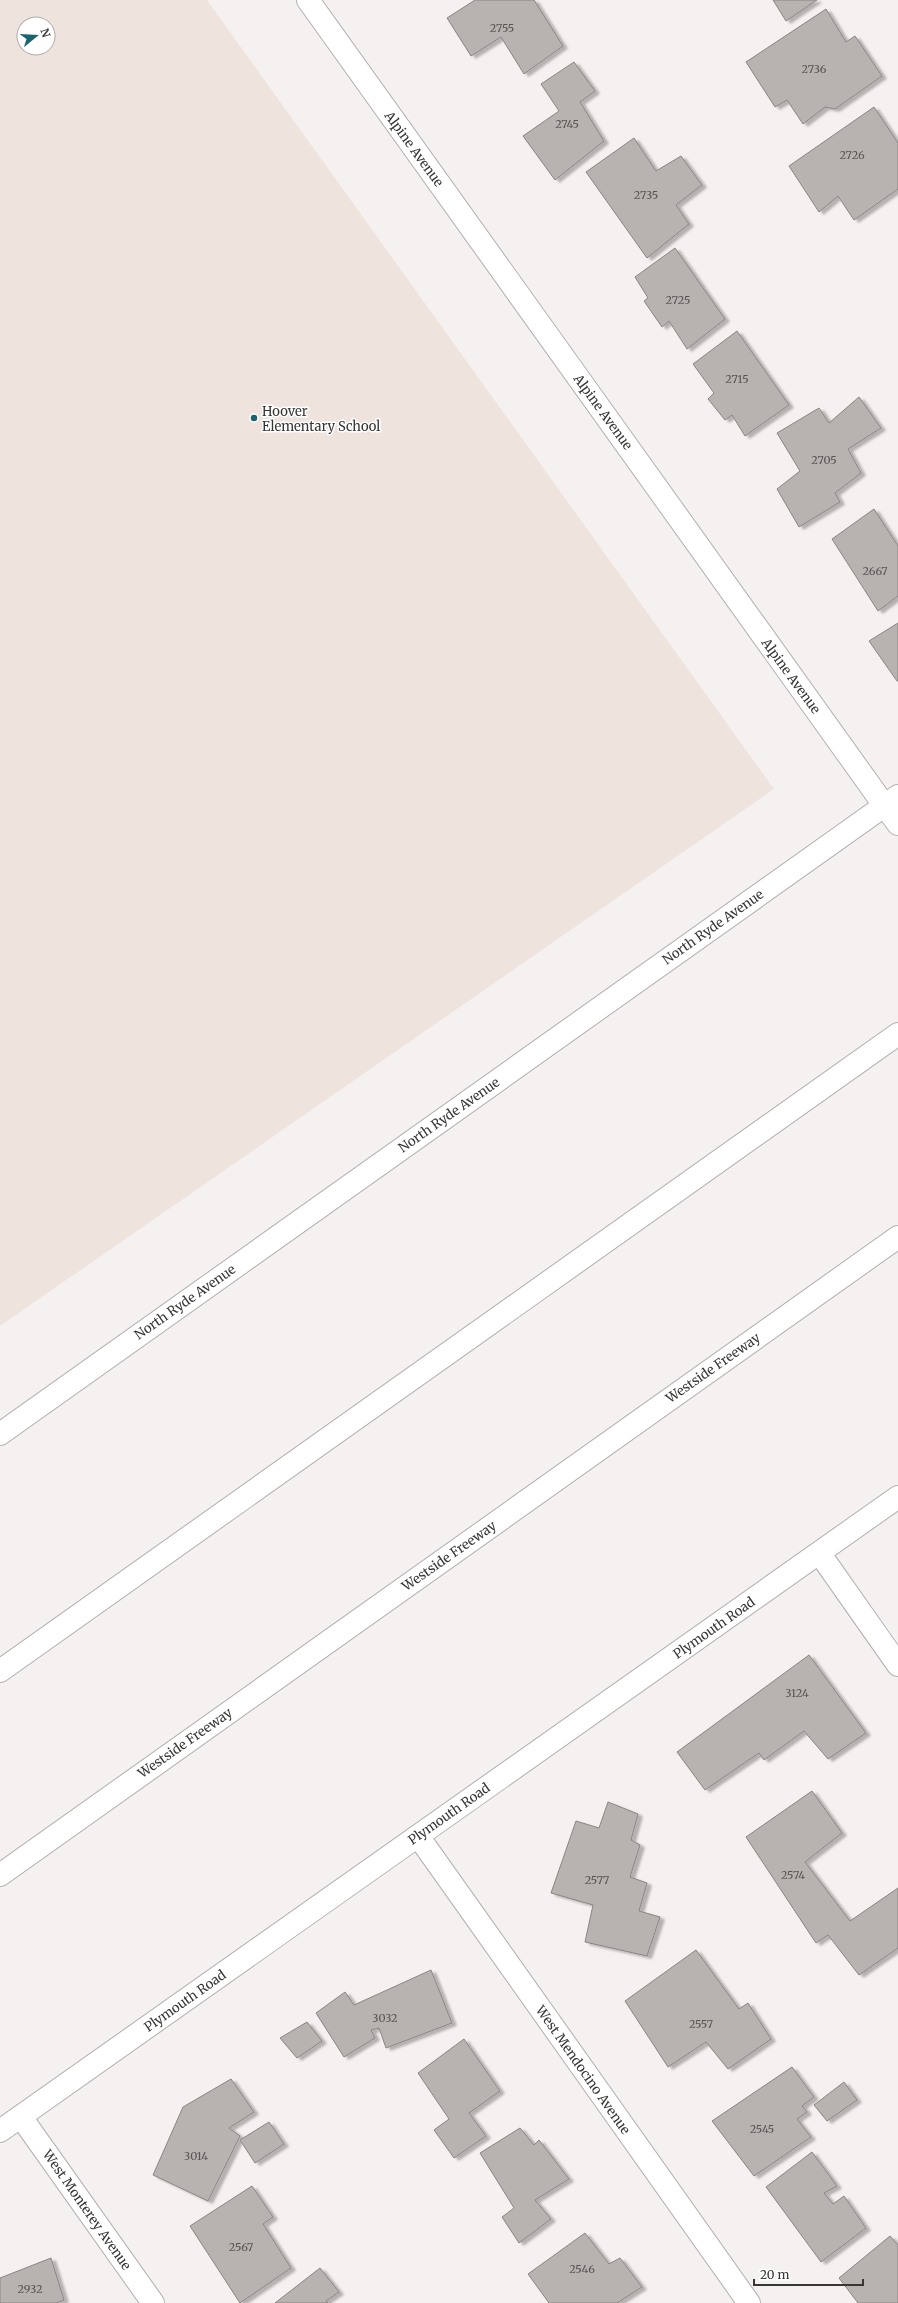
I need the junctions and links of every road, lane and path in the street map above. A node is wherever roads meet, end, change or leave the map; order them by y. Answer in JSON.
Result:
{"nodes":[{"id":1,"x":308,"y":0,"type":"edge"},
{"id":2,"x":893,"y":803,"type":"edge"},
{"id":3,"x":898,"y":824,"type":"edge"},
{"id":4,"x":898,"y":1034,"type":"edge"},
{"id":5,"x":898,"y":1237,"type":"edge"},
{"id":6,"x":0,"y":1434,"type":"edge"},
{"id":7,"x":898,"y":1497,"type":"edge"},
{"id":8,"x":820,"y":1554,"type":"junction"},
{"id":9,"x":898,"y":1665,"type":"edge"},
{"id":10,"x":0,"y":1672,"type":"edge"},
{"id":11,"x":418,"y":1836,"type":"junction"},
{"id":12,"x":0,"y":1875,"type":"edge"},
{"id":13,"x":21,"y":2117,"type":"junction"},
{"id":14,"x":0,"y":2131,"type":"edge"},
{"id":15,"x":153,"y":2303,"type":"edge"},
{"id":16,"x":749,"y":2303,"type":"edge"}],
"edges":[{"from":1,"to":2,"type":"main road","name":"Alpine Avenue"},
{"from":2,"to":3,"type":"main road","name":"Alpine Avenue"},
{"from":2,"to":6,"type":"main road","name":"North Ryde Avenue"},
{"from":4,"to":10,"type":"main road"},
{"from":5,"to":12,"type":"main road","name":"Westside Freeway"},
{"from":7,"to":8,"type":"main road","name":"Plymouth Road"},
{"from":8,"to":9,"type":"main road"},
{"from":8,"to":11,"type":"main road","name":"Plymouth Road"},
{"from":11,"to":13,"type":"main road","name":"Plymouth Road"},
{"from":11,"to":16,"type":"main road","name":"West Mendocino Avenue"},
{"from":13,"to":14,"type":"main road","name":"Plymouth Road"},
{"from":13,"to":15,"type":"main road","name":"West Monterey Avenue"}]}
